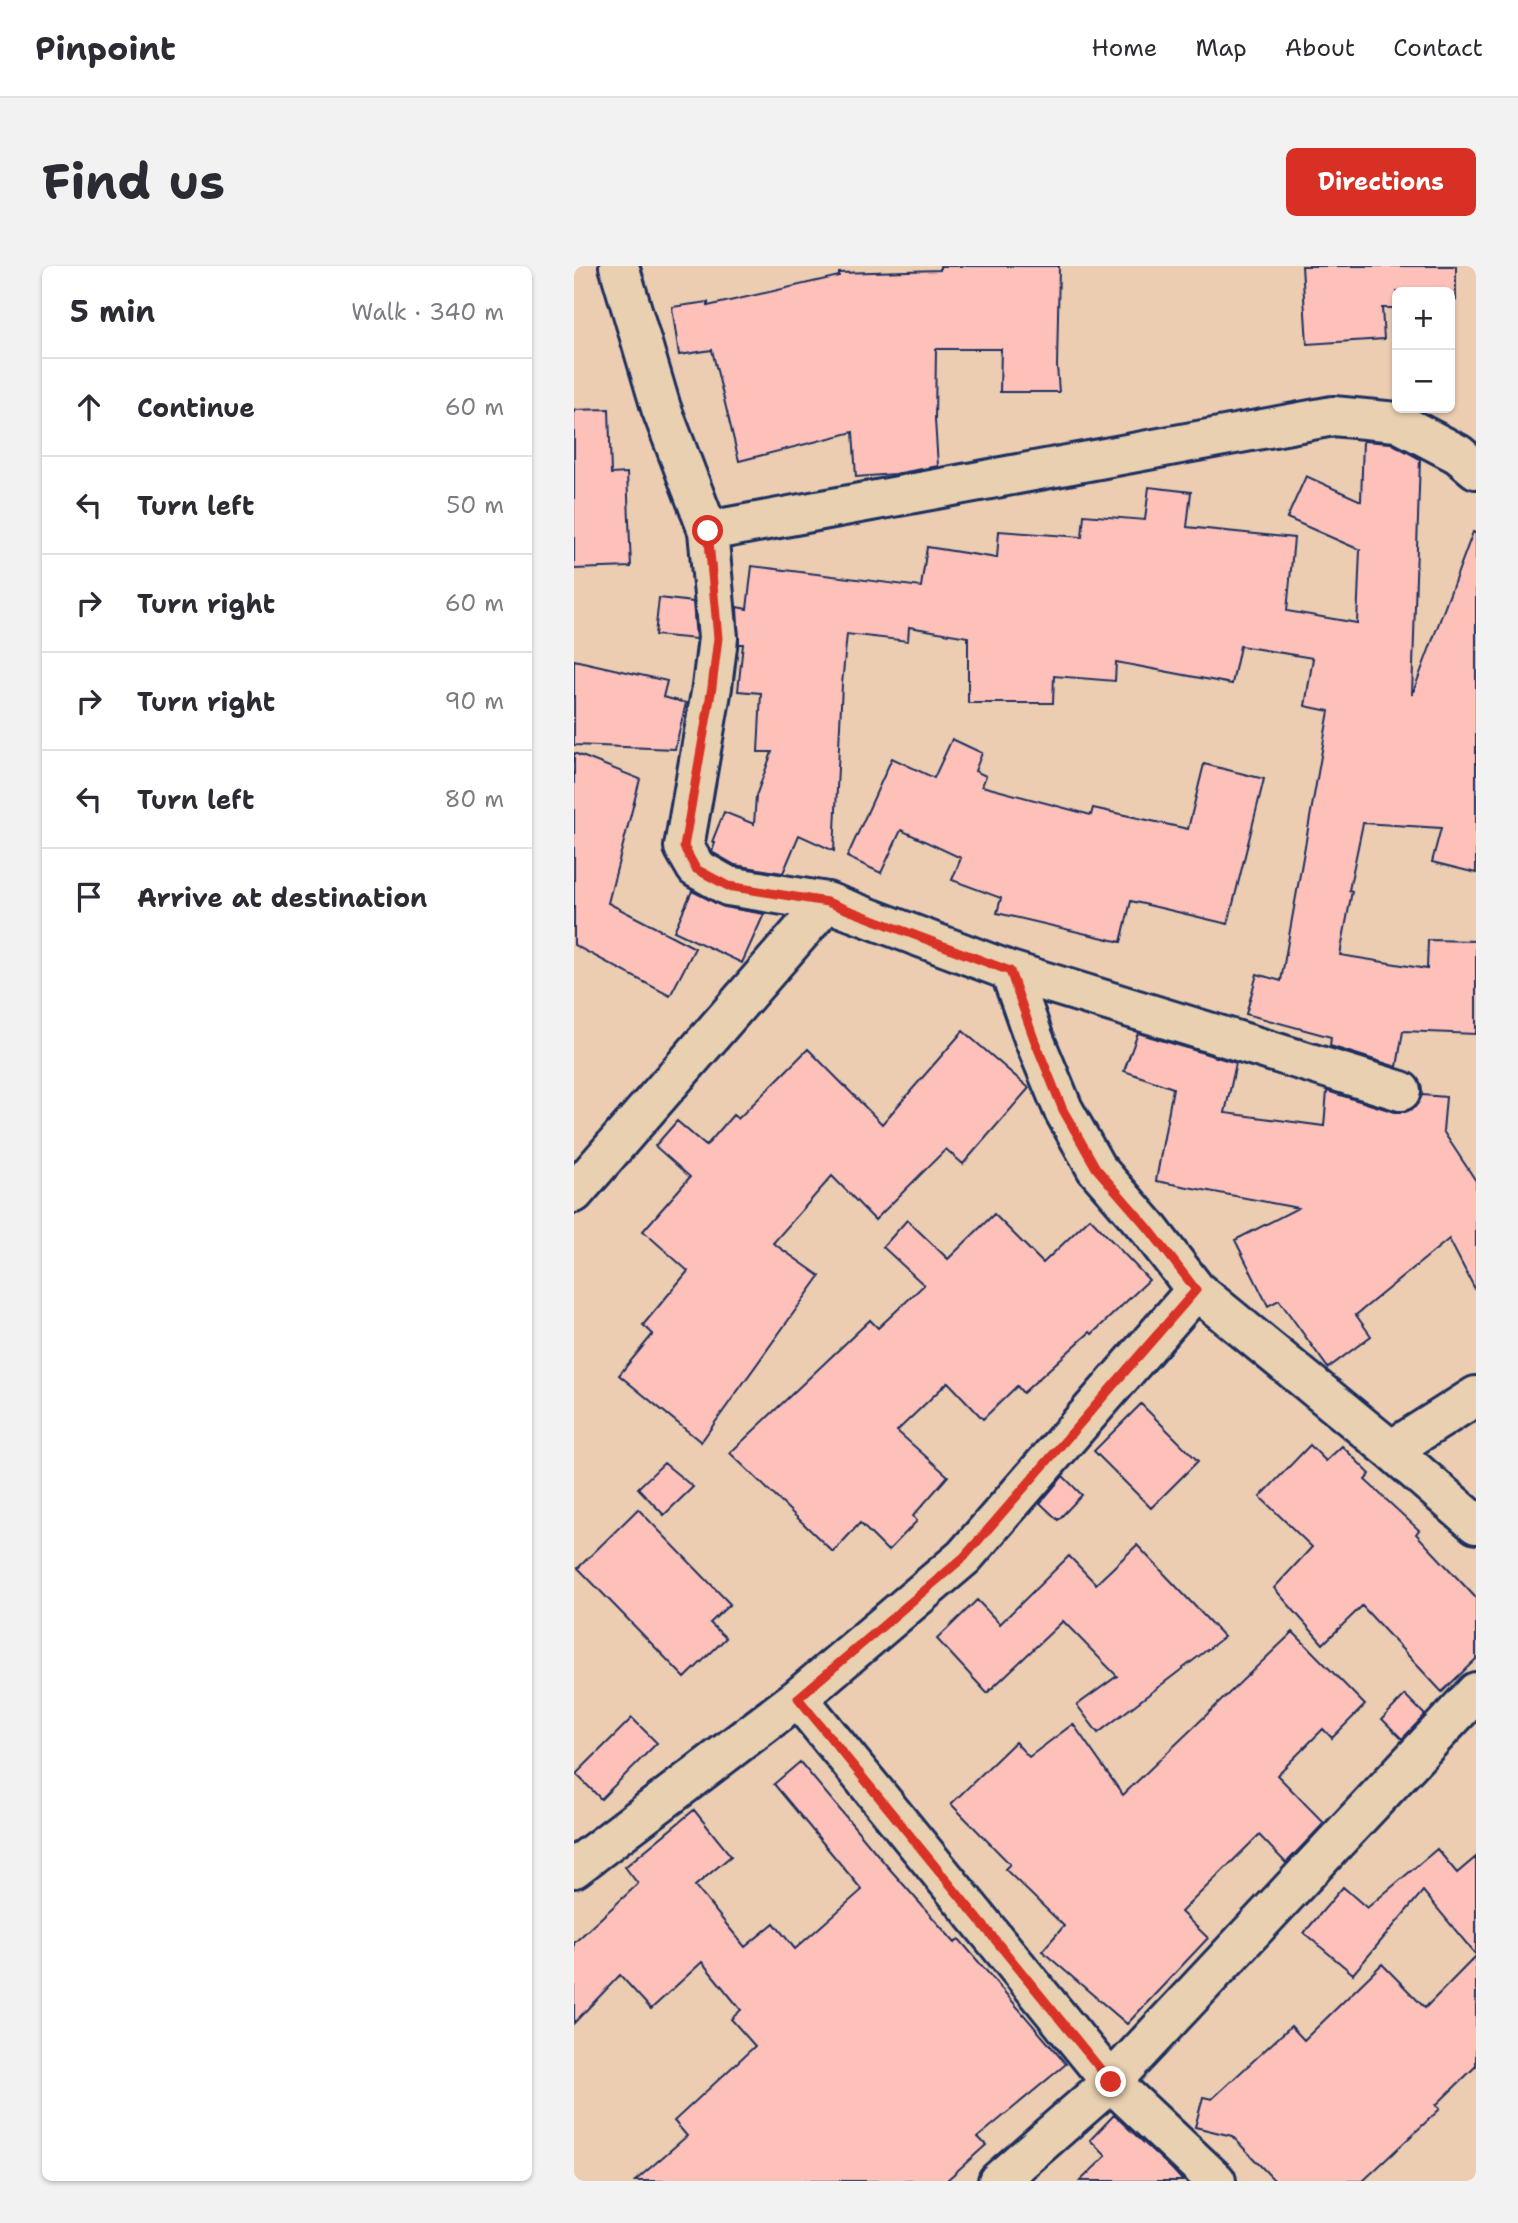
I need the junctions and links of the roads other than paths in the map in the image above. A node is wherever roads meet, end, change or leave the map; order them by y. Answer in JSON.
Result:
{"nodes":[{"id":1,"x":619,"y":266,"type":"edge"},
{"id":2,"x":1476,"y":469,"type":"edge"},
{"id":3,"x":708,"y":531,"type":"junction"},
{"id":4,"x":827,"y":902,"type":"junction"},
{"id":5,"x":1010,"y":971,"type":"junction"},
{"id":6,"x":1401,"y":1091,"type":"dead end"},
{"id":7,"x":574,"y":1193,"type":"edge"},
{"id":8,"x":1196,"y":1290,"type":"junction"},
{"id":9,"x":1476,"y":1396,"type":"edge"},
{"id":10,"x":1391,"y":1450,"type":"junction"},
{"id":11,"x":1476,"y":1524,"type":"edge"},
{"id":12,"x":1476,"y":1692,"type":"edge"},
{"id":13,"x":798,"y":1698,"type":"junction"},
{"id":14,"x":574,"y":1868,"type":"edge"},
{"id":15,"x":1111,"y":2082,"type":"junction"},
{"id":16,"x":998,"y":2181,"type":"edge"},
{"id":17,"x":1216,"y":2181,"type":"edge"}],
"edges":[{"from":1,"to":3,"type":"street"},
{"from":2,"to":3,"type":"street"},
{"from":3,"to":4,"type":"street"},
{"from":4,"to":5,"type":"street"},
{"from":4,"to":7,"type":"street"},
{"from":5,"to":6,"type":"street"},
{"from":5,"to":8,"type":"street"},
{"from":8,"to":10,"type":"street"},
{"from":8,"to":13,"type":"street"},
{"from":9,"to":10,"type":"street"},
{"from":10,"to":11,"type":"street"},
{"from":12,"to":15,"type":"street"},
{"from":13,"to":14,"type":"street"},
{"from":13,"to":15,"type":"street"},
{"from":15,"to":16,"type":"street"},
{"from":15,"to":17,"type":"street"}]}
